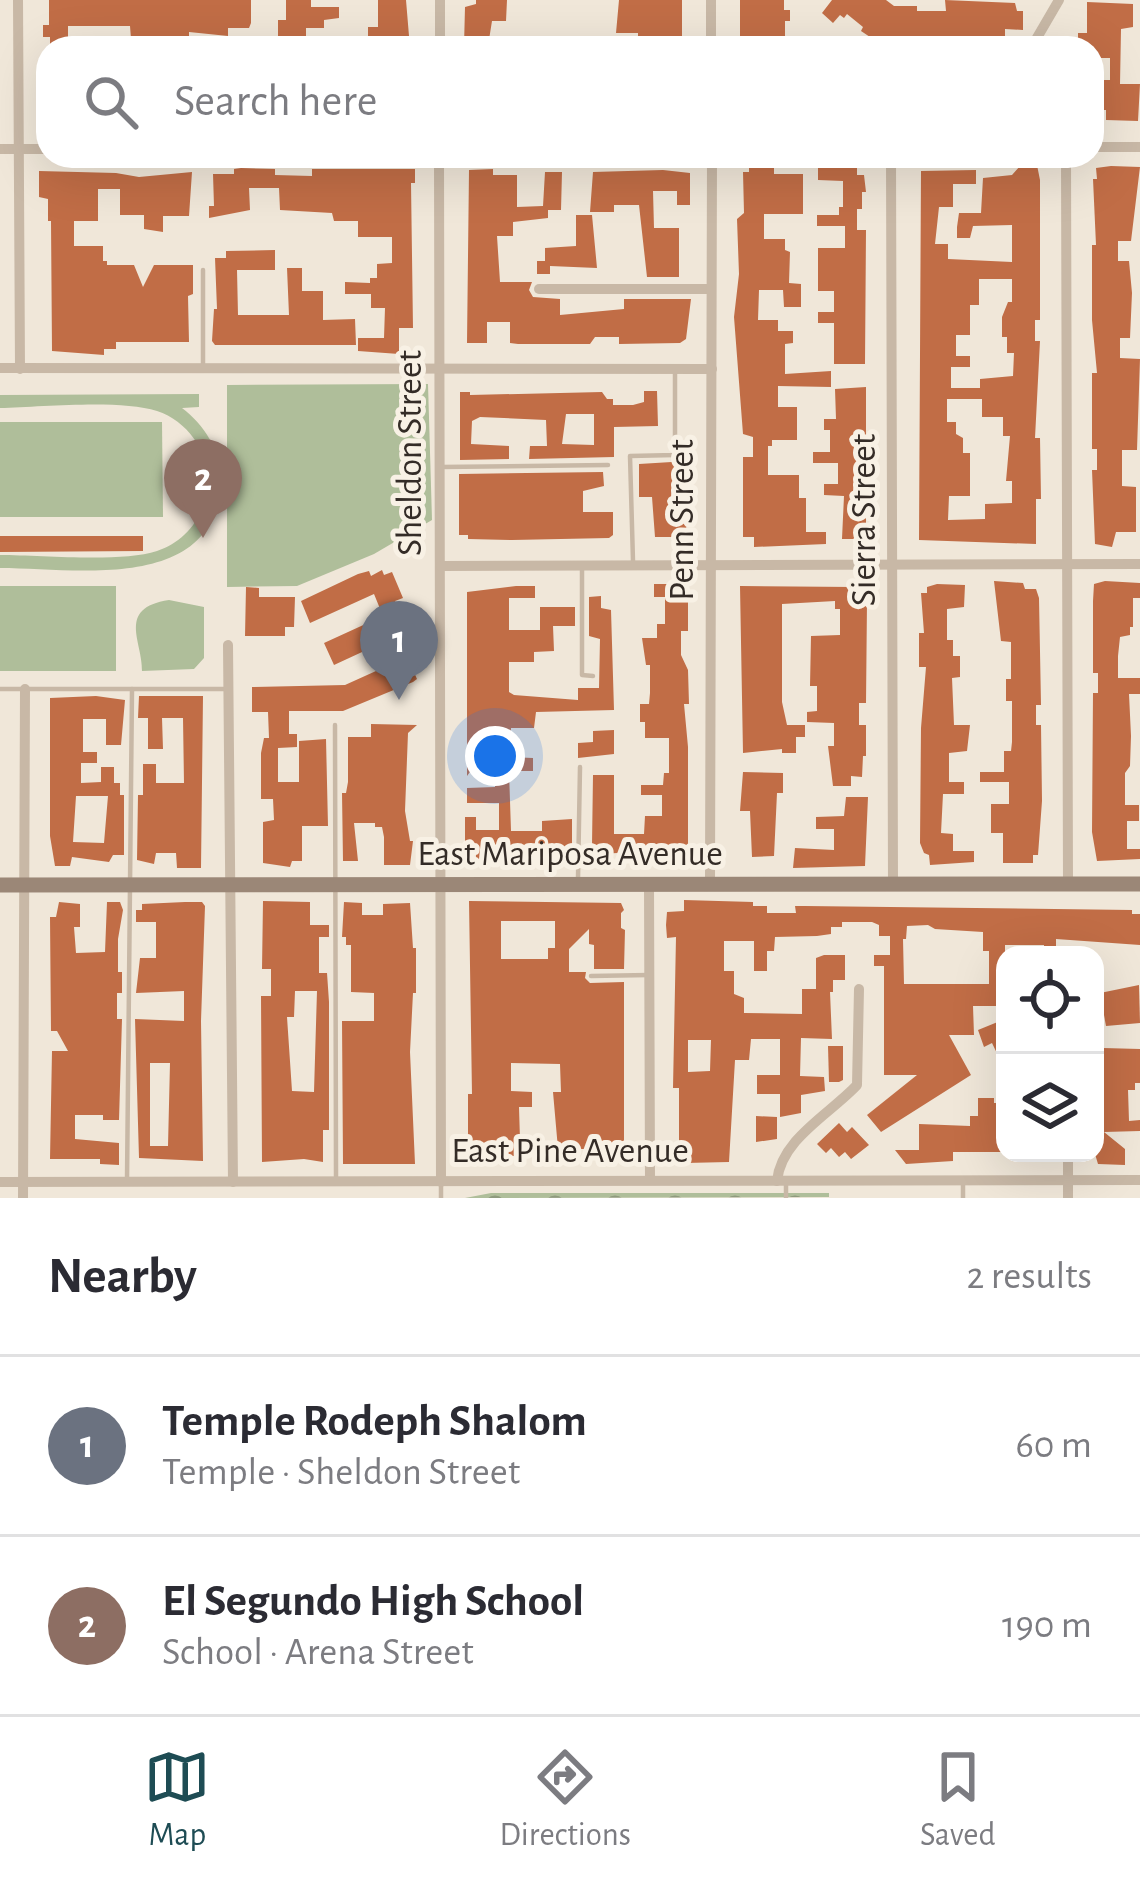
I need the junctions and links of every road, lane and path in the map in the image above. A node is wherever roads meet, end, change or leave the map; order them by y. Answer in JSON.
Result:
{"nodes":[{"id":1,"x":18,"y":0,"type":"edge"},
{"id":2,"x":440,"y":0,"type":"edge"},
{"id":3,"x":711,"y":0,"type":"edge"},
{"id":4,"x":1059,"y":0,"type":"edge"},
{"id":5,"x":440,"y":36,"type":"edge"},
{"id":6,"x":711,"y":36,"type":"edge"},
{"id":7,"x":1038,"y":36,"type":"edge"},
{"id":8,"x":1104,"y":147,"type":"edge"},
{"id":9,"x":1140,"y":147,"type":"edge"},
{"id":10,"x":19,"y":148,"type":"junction"},
{"id":11,"x":36,"y":148,"type":"edge"},
{"id":12,"x":0,"y":149,"type":"edge"},
{"id":13,"x":439,"y":168,"type":"edge"},
{"id":14,"x":712,"y":168,"type":"edge"},
{"id":15,"x":891,"y":168,"type":"edge"},
{"id":16,"x":1066,"y":168,"type":"edge"},
{"id":17,"x":203,"y":270,"type":"dead end"},
{"id":18,"x":539,"y":289,"type":"dead end"},
{"id":19,"x":711,"y":289,"type":"junction"},
{"id":20,"x":0,"y":368,"type":"edge"},
{"id":21,"x":20,"y":369,"type":"junction"},
{"id":22,"x":675,"y":369,"type":"junction"},
{"id":23,"x":712,"y":369,"type":"junction"},
{"id":24,"x":203,"y":370,"type":"junction"},
{"id":25,"x":440,"y":370,"type":"junction"},
{"id":26,"x":608,"y":465,"type":"dead end"},
{"id":27,"x":440,"y":466,"type":"junction"},
{"id":28,"x":1065,"y":564,"type":"junction"},
{"id":29,"x":1140,"y":564,"type":"edge"},
{"id":30,"x":894,"y":565,"type":"junction"},
{"id":31,"x":441,"y":566,"type":"junction"},
{"id":32,"x":712,"y":566,"type":"junction"},
{"id":33,"x":582,"y":567,"type":"junction"},
{"id":34,"x":634,"y":567,"type":"junction"},
{"id":35,"x":228,"y":644,"type":"dead end"},
{"id":36,"x":593,"y":676,"type":"dead end"},
{"id":37,"x":0,"y":689,"type":"edge"},
{"id":38,"x":25,"y":689,"type":"junction"},
{"id":39,"x":132,"y":689,"type":"junction"},
{"id":40,"x":229,"y":689,"type":"junction"},
{"id":41,"x":335,"y":725,"type":"dead end"},
{"id":42,"x":580,"y":767,"type":"dead end"},
{"id":43,"x":128,"y":884,"type":"junction"},
{"id":44,"x":231,"y":884,"type":"junction"},
{"id":45,"x":335,"y":884,"type":"junction"},
{"id":46,"x":441,"y":884,"type":"junction"},
{"id":47,"x":578,"y":884,"type":"junction"},
{"id":48,"x":649,"y":884,"type":"junction"},
{"id":49,"x":710,"y":884,"type":"junction"},
{"id":50,"x":893,"y":884,"type":"junction"},
{"id":51,"x":1067,"y":884,"type":"junction"},
{"id":52,"x":1140,"y":884,"type":"edge"},
{"id":53,"x":0,"y":885,"type":"edge"},
{"id":54,"x":24,"y":885,"type":"junction"},
{"id":55,"x":649,"y":975,"type":"junction"},
{"id":56,"x":591,"y":976,"type":"dead end"},
{"id":57,"x":859,"y":989,"type":"dead end"},
{"id":58,"x":1068,"y":1162,"type":"edge"},
{"id":59,"x":650,"y":1180,"type":"junction"},
{"id":60,"x":1140,"y":1180,"type":"edge"},
{"id":61,"x":782,"y":1181,"type":"junction"},
{"id":62,"x":963,"y":1181,"type":"junction"},
{"id":63,"x":1068,"y":1181,"type":"junction"},
{"id":64,"x":0,"y":1182,"type":"edge"},
{"id":65,"x":23,"y":1182,"type":"junction"},
{"id":66,"x":233,"y":1182,"type":"junction"},
{"id":67,"x":441,"y":1182,"type":"junction"},
{"id":68,"x":127,"y":1183,"type":"junction"},
{"id":69,"x":336,"y":1183,"type":"junction"},
{"id":70,"x":23,"y":1198,"type":"edge"},
{"id":71,"x":441,"y":1198,"type":"edge"},
{"id":72,"x":786,"y":1198,"type":"edge"},
{"id":73,"x":963,"y":1198,"type":"edge"},
{"id":74,"x":1068,"y":1198,"type":"edge"}],
"edges":[{"from":1,"to":10,"type":"street"},
{"from":2,"to":5,"type":"street"},
{"from":3,"to":6,"type":"street"},
{"from":4,"to":7,"type":"street"},
{"from":8,"to":9,"type":"street"},
{"from":10,"to":11,"type":"street"},
{"from":10,"to":12,"type":"street"},
{"from":10,"to":21,"type":"street"},
{"from":13,"to":25,"type":"street","name":"Sheldon Street"},
{"from":14,"to":19,"type":"street","name":"Penn Street"},
{"from":15,"to":30,"type":"street","name":"Sierra Street"},
{"from":16,"to":28,"type":"street"},
{"from":17,"to":24,"type":"lane"},
{"from":18,"to":19,"type":"street"},
{"from":19,"to":23,"type":"street","name":"Penn Street"},
{"from":20,"to":21,"type":"street"},
{"from":21,"to":24,"type":"street"},
{"from":22,"to":23,"type":"street"},
{"from":22,"to":25,"type":"street"},
{"from":22,"to":34,"type":"lane"},
{"from":23,"to":32,"type":"street","name":"Penn Street"},
{"from":24,"to":25,"type":"street"},
{"from":25,"to":27,"type":"street","name":"Sheldon Street"},
{"from":26,"to":27,"type":"lane"},
{"from":27,"to":31,"type":"street","name":"Sheldon Street"},
{"from":28,"to":29,"type":"street"},
{"from":28,"to":30,"type":"street"},
{"from":28,"to":51,"type":"street"},
{"from":30,"to":32,"type":"street"},
{"from":30,"to":50,"type":"street","name":"Sierra Street"},
{"from":31,"to":33,"type":"street"},
{"from":31,"to":46,"type":"street","name":"Sheldon Street"},
{"from":32,"to":34,"type":"street"},
{"from":32,"to":49,"type":"street","name":"Penn Street"},
{"from":33,"to":34,"type":"street"},
{"from":33,"to":36,"type":"lane"},
{"from":35,"to":40,"type":"street"},
{"from":37,"to":38,"type":"lane"},
{"from":38,"to":39,"type":"lane"},
{"from":38,"to":54,"type":"street"},
{"from":39,"to":40,"type":"lane"},
{"from":39,"to":43,"type":"lane"},
{"from":40,"to":44,"type":"street"},
{"from":41,"to":45,"type":"lane"},
{"from":42,"to":47,"type":"lane"},
{"from":43,"to":44,"type":"street","name":"East Mariposa Avenue"},
{"from":43,"to":54,"type":"street","name":"East Mariposa Avenue"},
{"from":43,"to":68,"type":"lane"},
{"from":44,"to":45,"type":"street","name":"East Mariposa Avenue"},
{"from":44,"to":66,"type":"street"},
{"from":45,"to":46,"type":"street","name":"East Mariposa Avenue"},
{"from":45,"to":69,"type":"lane"},
{"from":46,"to":47,"type":"street","name":"East Mariposa Avenue"},
{"from":46,"to":67,"type":"street","name":"Sheldon Street"},
{"from":47,"to":48,"type":"street","name":"East Mariposa Avenue"},
{"from":48,"to":49,"type":"street","name":"East Mariposa Avenue"},
{"from":48,"to":55,"type":"street"},
{"from":49,"to":50,"type":"street","name":"East Mariposa Avenue"},
{"from":50,"to":51,"type":"street","name":"East Mariposa Avenue"},
{"from":51,"to":52,"type":"street","name":"East Mariposa Avenue"},
{"from":53,"to":54,"type":"street","name":"East Mariposa Avenue"},
{"from":54,"to":65,"type":"street"},
{"from":55,"to":56,"type":"lane"},
{"from":55,"to":59,"type":"street"},
{"from":57,"to":61,"type":"street"},
{"from":58,"to":63,"type":"street"},
{"from":59,"to":61,"type":"street","name":"East Pine Avenue"},
{"from":59,"to":67,"type":"street","name":"East Pine Avenue"},
{"from":60,"to":63,"type":"street","name":"East Pine Avenue"},
{"from":61,"to":62,"type":"street","name":"East Pine Avenue"},
{"from":61,"to":72,"type":"lane"},
{"from":62,"to":63,"type":"street","name":"East Pine Avenue"},
{"from":62,"to":73,"type":"lane"},
{"from":63,"to":74,"type":"street"},
{"from":64,"to":65,"type":"street","name":"East Pine Avenue"},
{"from":65,"to":68,"type":"street","name":"East Pine Avenue"},
{"from":65,"to":70,"type":"street"},
{"from":66,"to":68,"type":"street","name":"East Pine Avenue"},
{"from":66,"to":69,"type":"street","name":"East Pine Avenue"},
{"from":67,"to":69,"type":"street","name":"East Pine Avenue"},
{"from":67,"to":71,"type":"lane"}]}
